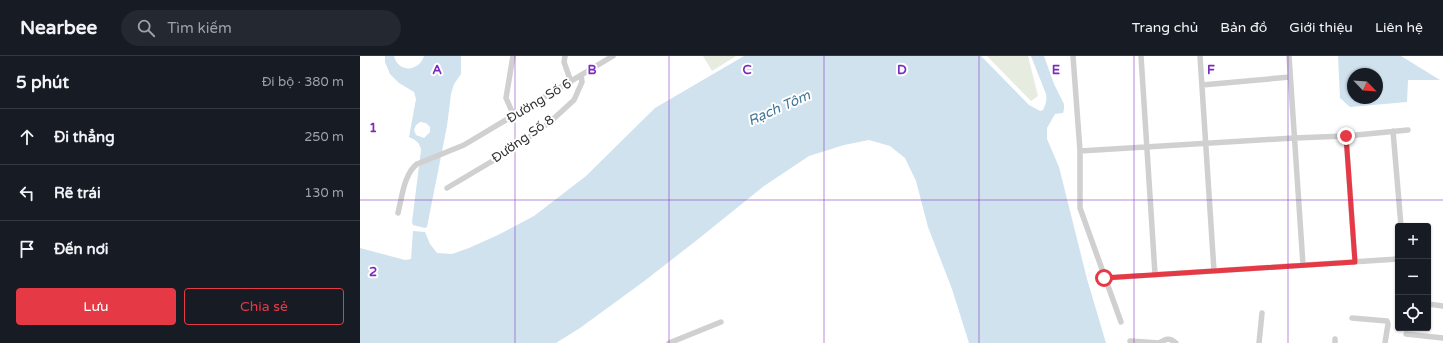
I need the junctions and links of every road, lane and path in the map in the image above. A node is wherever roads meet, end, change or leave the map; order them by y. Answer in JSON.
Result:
{"nodes":[{"id":1,"x":513,"y":56,"type":"edge"},
{"id":2,"x":564,"y":56,"type":"edge"},
{"id":3,"x":613,"y":56,"type":"edge"},
{"id":4,"x":1073,"y":56,"type":"edge"},
{"id":5,"x":1140,"y":56,"type":"edge"},
{"id":6,"x":1200,"y":56,"type":"edge"},
{"id":7,"x":1289,"y":56,"type":"edge"},
{"id":8,"x":581,"y":75,"type":"junction"},
{"id":9,"x":1290,"y":77,"type":"junction"},
{"id":10,"x":571,"y":82,"type":"junction"},
{"id":11,"x":1202,"y":85,"type":"junction"},
{"id":12,"x":514,"y":116,"type":"junction"},
{"id":13,"x":1408,"y":130,"type":"dead end"},
{"id":14,"x":1393,"y":132,"type":"junction"},
{"id":15,"x":1346,"y":136,"type":"junction"},
{"id":16,"x":1294,"y":138,"type":"junction"},
{"id":17,"x":1206,"y":143,"type":"junction"},
{"id":18,"x":1146,"y":147,"type":"junction"},
{"id":19,"x":1080,"y":151,"type":"junction"},
{"id":20,"x":446,"y":188,"type":"dead end"},
{"id":21,"x":398,"y":213,"type":"dead end"},
{"id":22,"x":1401,"y":223,"type":"edge"},
{"id":23,"x":1395,"y":259,"type":"edge"},
{"id":24,"x":1355,"y":262,"type":"junction"},
{"id":25,"x":1303,"y":265,"type":"junction"},
{"id":26,"x":1214,"y":271,"type":"junction"},
{"id":27,"x":1155,"y":274,"type":"junction"},
{"id":28,"x":1104,"y":278,"type":"junction"},
{"id":29,"x":1431,"y":304,"type":"edge"},
{"id":30,"x":1443,"y":306,"type":"edge"},
{"id":31,"x":1262,"y":313,"type":"dead end"},
{"id":32,"x":1352,"y":318,"type":"dead end"},
{"id":33,"x":721,"y":322,"type":"dead end"},
{"id":34,"x":1121,"y":322,"type":"dead end"},
{"id":35,"x":1406,"y":334,"type":"dead end"},
{"id":36,"x":1443,"y":338,"type":"edge"},
{"id":37,"x":1130,"y":341,"type":"dead end"},
{"id":38,"x":669,"y":343,"type":"edge"},
{"id":39,"x":1176,"y":343,"type":"edge"},
{"id":40,"x":1259,"y":343,"type":"edge"},
{"id":41,"x":1385,"y":343,"type":"edge"}],
"edges":[{"from":1,"to":12,"type":"street"},
{"from":2,"to":10,"type":"street"},
{"from":3,"to":8,"type":"street","name":"Đường Số 6"},
{"from":4,"to":19,"type":"street"},
{"from":5,"to":18,"type":"street"},
{"from":6,"to":11,"type":"street"},
{"from":7,"to":9,"type":"street"},
{"from":8,"to":10,"type":"street","name":"Đường Số 6"},
{"from":8,"to":20,"type":"street","name":"Đường Số 8"},
{"from":9,"to":11,"type":"street"},
{"from":9,"to":16,"type":"street"},
{"from":10,"to":12,"type":"street","name":"Đường Số 6"},
{"from":11,"to":17,"type":"street"},
{"from":12,"to":21,"type":"street","name":"Đường Số 6"},
{"from":13,"to":14,"type":"street"},
{"from":14,"to":15,"type":"street"},
{"from":14,"to":22,"type":"street"},
{"from":15,"to":16,"type":"street"},
{"from":15,"to":24,"type":"street"},
{"from":16,"to":17,"type":"street"},
{"from":16,"to":25,"type":"street"},
{"from":17,"to":18,"type":"street"},
{"from":17,"to":26,"type":"street"},
{"from":18,"to":19,"type":"street"},
{"from":18,"to":27,"type":"street"},
{"from":19,"to":28,"type":"street"},
{"from":23,"to":24,"type":"street"},
{"from":24,"to":25,"type":"street"},
{"from":25,"to":26,"type":"street"},
{"from":26,"to":27,"type":"street"},
{"from":27,"to":28,"type":"street"},
{"from":28,"to":34,"type":"street"},
{"from":29,"to":30,"type":"street"},
{"from":31,"to":40,"type":"street"},
{"from":32,"to":41,"type":"street"},
{"from":33,"to":38,"type":"street"},
{"from":35,"to":36,"type":"street"},
{"from":37,"to":39,"type":"street"}]}
